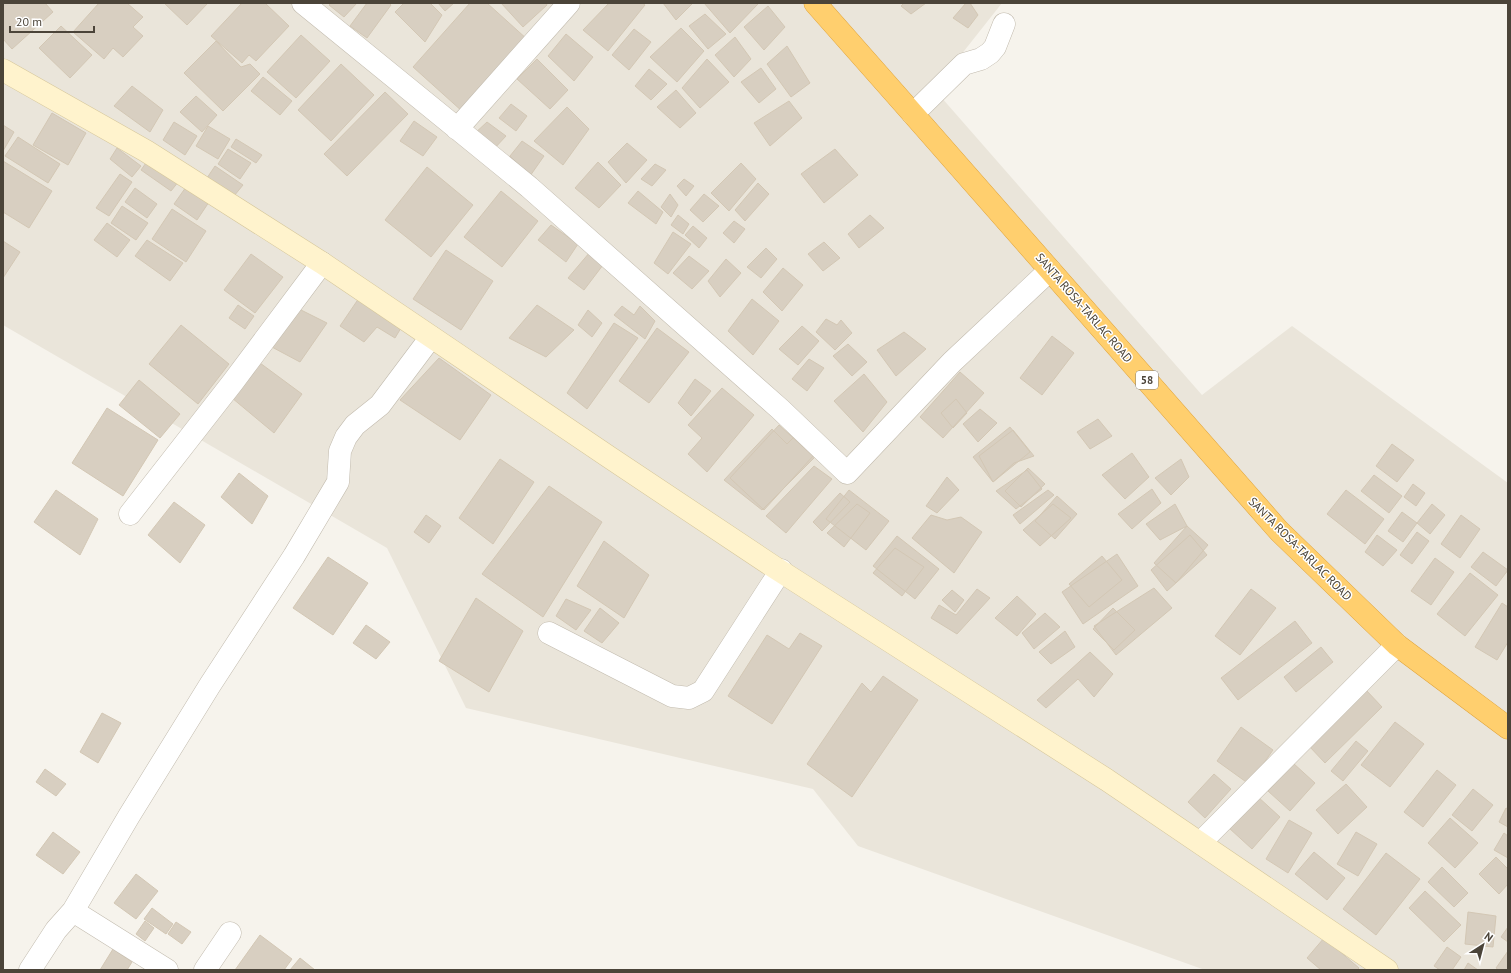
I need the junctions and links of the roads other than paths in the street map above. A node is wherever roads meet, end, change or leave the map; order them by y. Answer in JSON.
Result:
{"nodes":[{"id":1,"x":303,"y":3,"type":"edge"},
{"id":2,"x":569,"y":3,"type":"edge"},
{"id":3,"x":815,"y":3,"type":"edge"},
{"id":4,"x":1004,"y":24,"type":"dead end"},
{"id":5,"x":3,"y":70,"type":"edge"},
{"id":6,"x":913,"y":114,"type":"junction"},
{"id":7,"x":457,"y":129,"type":"junction"},
{"id":8,"x":322,"y":263,"type":"junction"},
{"id":9,"x":1050,"y":270,"type":"junction"},
{"id":10,"x":431,"y":337,"type":"junction"},
{"id":11,"x":130,"y":514,"type":"dead end"},
{"id":12,"x":781,"y":570,"type":"junction"},
{"id":13,"x":549,"y":633,"type":"dead end"},
{"id":14,"x":1397,"y":645,"type":"junction"},
{"id":15,"x":1508,"y":728,"type":"edge"},
{"id":16,"x":1201,"y":842,"type":"junction"},
{"id":17,"x":73,"y":910,"type":"junction"},
{"id":18,"x":230,"y":933,"type":"dead end"},
{"id":19,"x":30,"y":970,"type":"edge"},
{"id":20,"x":167,"y":970,"type":"edge"},
{"id":21,"x":205,"y":970,"type":"edge"},
{"id":22,"x":1387,"y":970,"type":"edge"}],
"edges":[{"from":1,"to":7,"type":"street"},
{"from":2,"to":7,"type":"street"},
{"from":3,"to":6,"type":"highway","name":"SANTA ROSA-TARLAC ROAD","number":"58"},
{"from":4,"to":6,"type":"street"},
{"from":5,"to":8,"type":"street"},
{"from":6,"to":9,"type":"highway","name":"SANTA ROSA-TARLAC ROAD","number":"58"},
{"from":7,"to":9,"type":"street"},
{"from":8,"to":10,"type":"street"},
{"from":8,"to":11,"type":"street"},
{"from":9,"to":14,"type":"highway","name":"SANTA ROSA-TARLAC ROAD","number":"58"},
{"from":10,"to":12,"type":"street"},
{"from":10,"to":17,"type":"street"},
{"from":12,"to":13,"type":"street"},
{"from":12,"to":16,"type":"street"},
{"from":14,"to":15,"type":"highway","name":"SANTA ROSA-TARLAC ROAD","number":"58"},
{"from":14,"to":16,"type":"street"},
{"from":16,"to":22,"type":"street"},
{"from":17,"to":19,"type":"street"},
{"from":17,"to":20,"type":"street"},
{"from":18,"to":21,"type":"street"}]}
